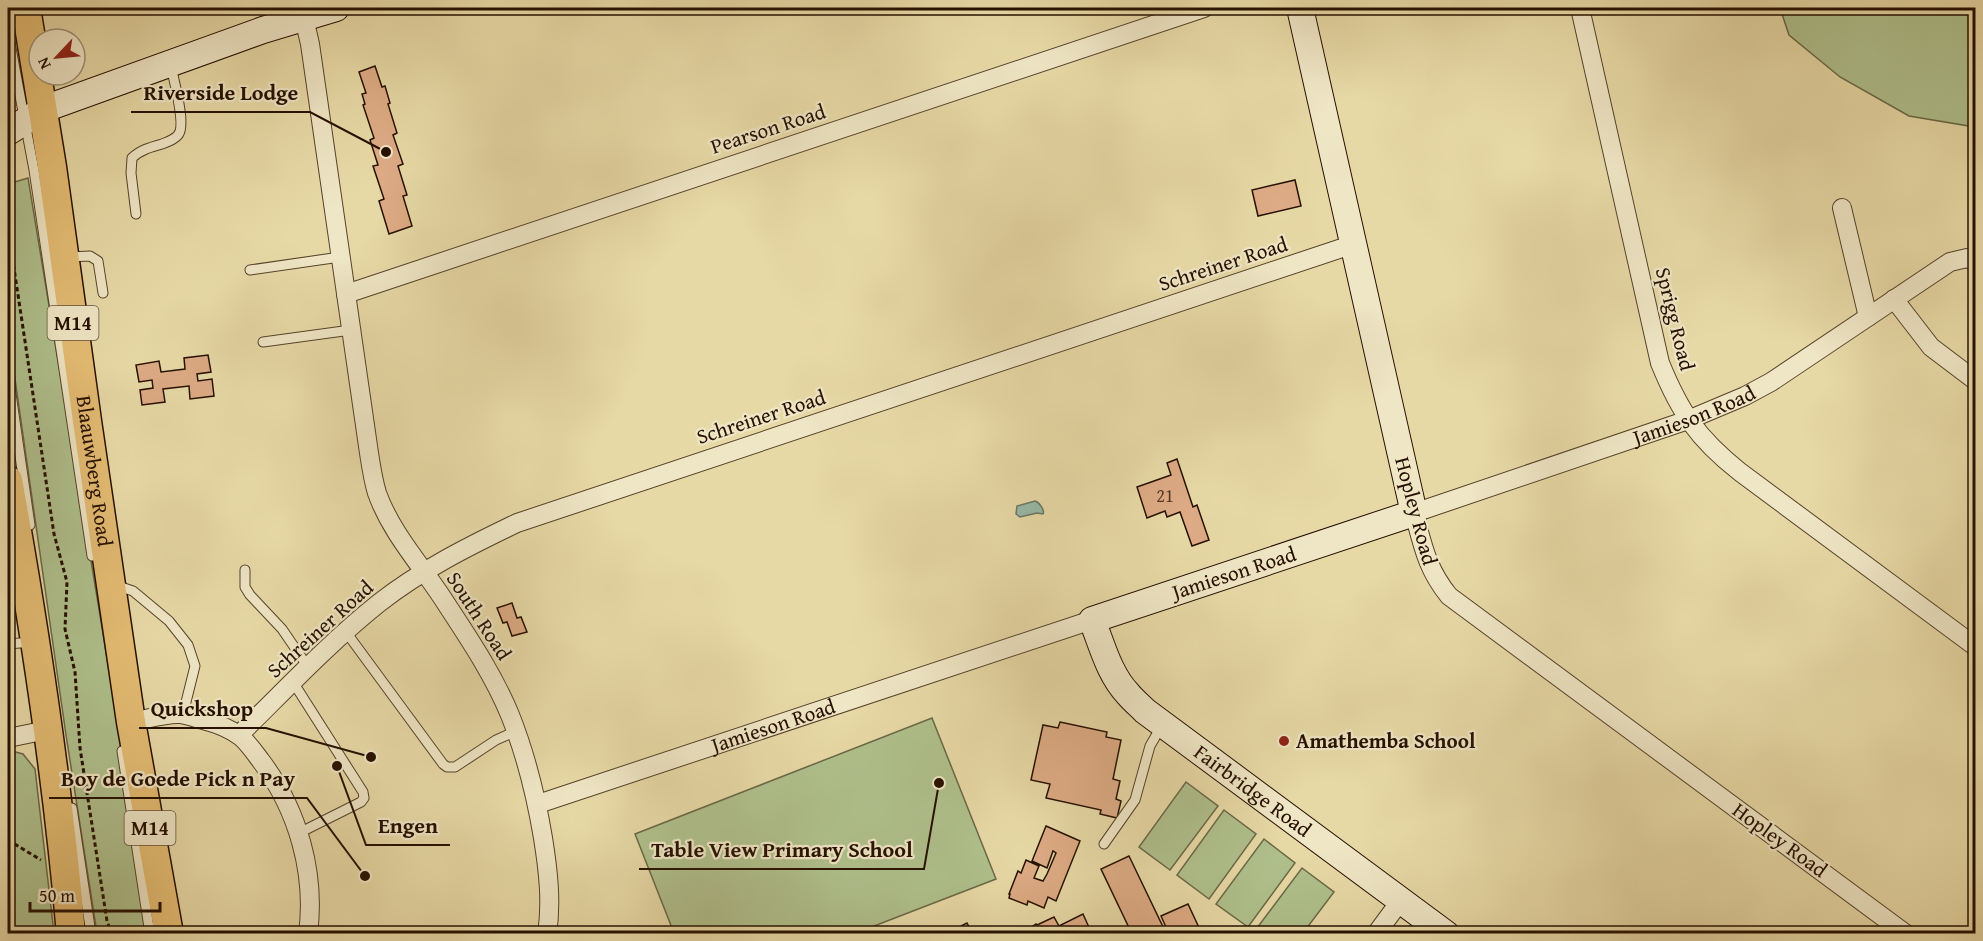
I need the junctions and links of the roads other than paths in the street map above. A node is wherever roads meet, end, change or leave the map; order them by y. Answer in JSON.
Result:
{"nodes":[{"id":1,"x":27,"y":8,"type":"edge"},
{"id":2,"x":1204,"y":8,"type":"edge"},
{"id":3,"x":1300,"y":8,"type":"edge"},
{"id":4,"x":1580,"y":8,"type":"edge"},
{"id":5,"x":316,"y":12,"type":"edge"},
{"id":6,"x":8,"y":32,"type":"edge"},
{"id":7,"x":170,"y":63,"type":"junction"},
{"id":8,"x":25,"y":120,"type":"edge"},
{"id":9,"x":1842,"y":208,"type":"dead end"},
{"id":10,"x":136,"y":214,"type":"dead end"},
{"id":11,"x":1354,"y":244,"type":"junction"},
{"id":12,"x":340,"y":257,"type":"junction"},
{"id":13,"x":64,"y":258,"type":"junction"},
{"id":14,"x":1976,"y":262,"type":"edge"},
{"id":15,"x":250,"y":270,"type":"dead end"},
{"id":16,"x":103,"y":293,"type":"dead end"},
{"id":17,"x":346,"y":294,"type":"junction"},
{"id":18,"x":1901,"y":295,"type":"junction"},
{"id":19,"x":1868,"y":317,"type":"junction"},
{"id":20,"x":351,"y":330,"type":"junction"},
{"id":21,"x":263,"y":342,"type":"dead end"},
{"id":22,"x":8,"y":373,"type":"edge"},
{"id":23,"x":1976,"y":381,"type":"edge"},
{"id":24,"x":1688,"y":420,"type":"junction"},
{"id":25,"x":8,"y":480,"type":"edge"},
{"id":26,"x":1414,"y":513,"type":"junction"},
{"id":27,"x":21,"y":551,"type":"junction"},
{"id":28,"x":245,"y":570,"type":"dead end"},
{"id":29,"x":424,"y":573,"type":"junction"},
{"id":30,"x":103,"y":577,"type":"junction"},
{"id":31,"x":1092,"y":620,"type":"junction"},
{"id":32,"x":346,"y":632,"type":"junction"},
{"id":33,"x":21,"y":643,"type":"edge"},
{"id":34,"x":1976,"y":647,"type":"edge"},
{"id":35,"x":308,"y":667,"type":"junction"},
{"id":36,"x":293,"y":682,"type":"junction"},
{"id":37,"x":183,"y":714,"type":"junction"},
{"id":38,"x":1163,"y":724,"type":"junction"},
{"id":39,"x":47,"y":730,"type":"junction"},
{"id":40,"x":516,"y":731,"type":"junction"},
{"id":41,"x":126,"y":734,"type":"junction"},
{"id":42,"x":239,"y":735,"type":"junction"},
{"id":43,"x":8,"y":738,"type":"edge"},
{"id":44,"x":70,"y":793,"type":"dead end"},
{"id":45,"x":538,"y":804,"type":"junction"},
{"id":46,"x":299,"y":833,"type":"junction"},
{"id":47,"x":1104,"y":844,"type":"dead end"},
{"id":48,"x":1401,"y":900,"type":"junction"},
{"id":49,"x":71,"y":933,"type":"edge"},
{"id":50,"x":91,"y":933,"type":"edge"},
{"id":51,"x":150,"y":933,"type":"edge"},
{"id":52,"x":169,"y":933,"type":"edge"},
{"id":53,"x":308,"y":933,"type":"edge"},
{"id":54,"x":548,"y":933,"type":"edge"},
{"id":55,"x":1376,"y":933,"type":"edge"},
{"id":56,"x":1446,"y":933,"type":"edge"},
{"id":57,"x":1906,"y":933,"type":"edge"}],
"edges":[{"from":1,"to":8,"type":"main road","name":"Blaauwberg Road","number":"M14"},
{"from":2,"to":17,"type":"street","name":"Pearson Road"},
{"from":3,"to":11,"type":"street","name":"Hopley Road"},
{"from":4,"to":24,"type":"street","name":"Sprigg Road"},
{"from":5,"to":7,"type":"street"},
{"from":5,"to":12,"type":"street","name":"South Road"},
{"from":6,"to":8,"type":"lane"},
{"from":7,"to":8,"type":"street"},
{"from":7,"to":10,"type":"lane"},
{"from":8,"to":13,"type":"main road","name":"Blaauwberg Road","number":"M14"},
{"from":8,"to":30,"type":"lane"},
{"from":9,"to":19,"type":"street"},
{"from":11,"to":26,"type":"street","name":"Hopley Road"},
{"from":11,"to":29,"type":"street","name":"Schreiner Road"},
{"from":12,"to":15,"type":"lane"},
{"from":12,"to":17,"type":"street","name":"South Road"},
{"from":13,"to":16,"type":"lane"},
{"from":13,"to":30,"type":"main road","name":"Blaauwberg Road","number":"M14"},
{"from":14,"to":18,"type":"street","name":"Jamieson Road"},
{"from":17,"to":20,"type":"street","name":"South Road"},
{"from":18,"to":19,"type":"street","name":"Jamieson Road"},
{"from":18,"to":23,"type":"street"},
{"from":19,"to":24,"type":"street","name":"Jamieson Road"},
{"from":20,"to":21,"type":"lane"},
{"from":20,"to":29,"type":"street","name":"South Road"},
{"from":22,"to":27,"type":"lane"},
{"from":24,"to":26,"type":"street","name":"Jamieson Road"},
{"from":24,"to":34,"type":"street","name":"Sprigg Road"},
{"from":25,"to":27,"type":"main road"},
{"from":26,"to":31,"type":"street","name":"Jamieson Road"},
{"from":26,"to":57,"type":"street","name":"Hopley Road"},
{"from":27,"to":33,"type":"main road"},
{"from":28,"to":35,"type":"lane"},
{"from":29,"to":32,"type":"street","name":"Schreiner Road"},
{"from":29,"to":40,"type":"street","name":"South Road"},
{"from":30,"to":37,"type":"lane"},
{"from":30,"to":41,"type":"main road","name":"Blaauwberg Road","number":"M14"},
{"from":31,"to":38,"type":"street","name":"Fairbridge Road"},
{"from":31,"to":45,"type":"street","name":"Jamieson Road"},
{"from":32,"to":35,"type":"street","name":"Schreiner Road"},
{"from":32,"to":40,"type":"lane"},
{"from":33,"to":39,"type":"main road"},
{"from":35,"to":36,"type":"street","name":"Schreiner Road"},
{"from":36,"to":42,"type":"street","name":"Schreiner Road"},
{"from":36,"to":46,"type":"lane"},
{"from":37,"to":41,"type":"street"},
{"from":37,"to":42,"type":"street"},
{"from":38,"to":47,"type":"lane"},
{"from":38,"to":48,"type":"street","name":"Fairbridge Road"},
{"from":39,"to":43,"type":"street"},
{"from":39,"to":49,"type":"main road"},
{"from":40,"to":45,"type":"street","name":"South Road"},
{"from":41,"to":51,"type":"lane"},
{"from":41,"to":52,"type":"main road","name":"Blaauwberg Road","number":"M14"},
{"from":42,"to":46,"type":"street"},
{"from":44,"to":50,"type":"lane"},
{"from":45,"to":54,"type":"street","name":"South Road"},
{"from":46,"to":53,"type":"street"},
{"from":48,"to":55,"type":"street"},
{"from":48,"to":56,"type":"street","name":"Fairbridge Road"}]}
